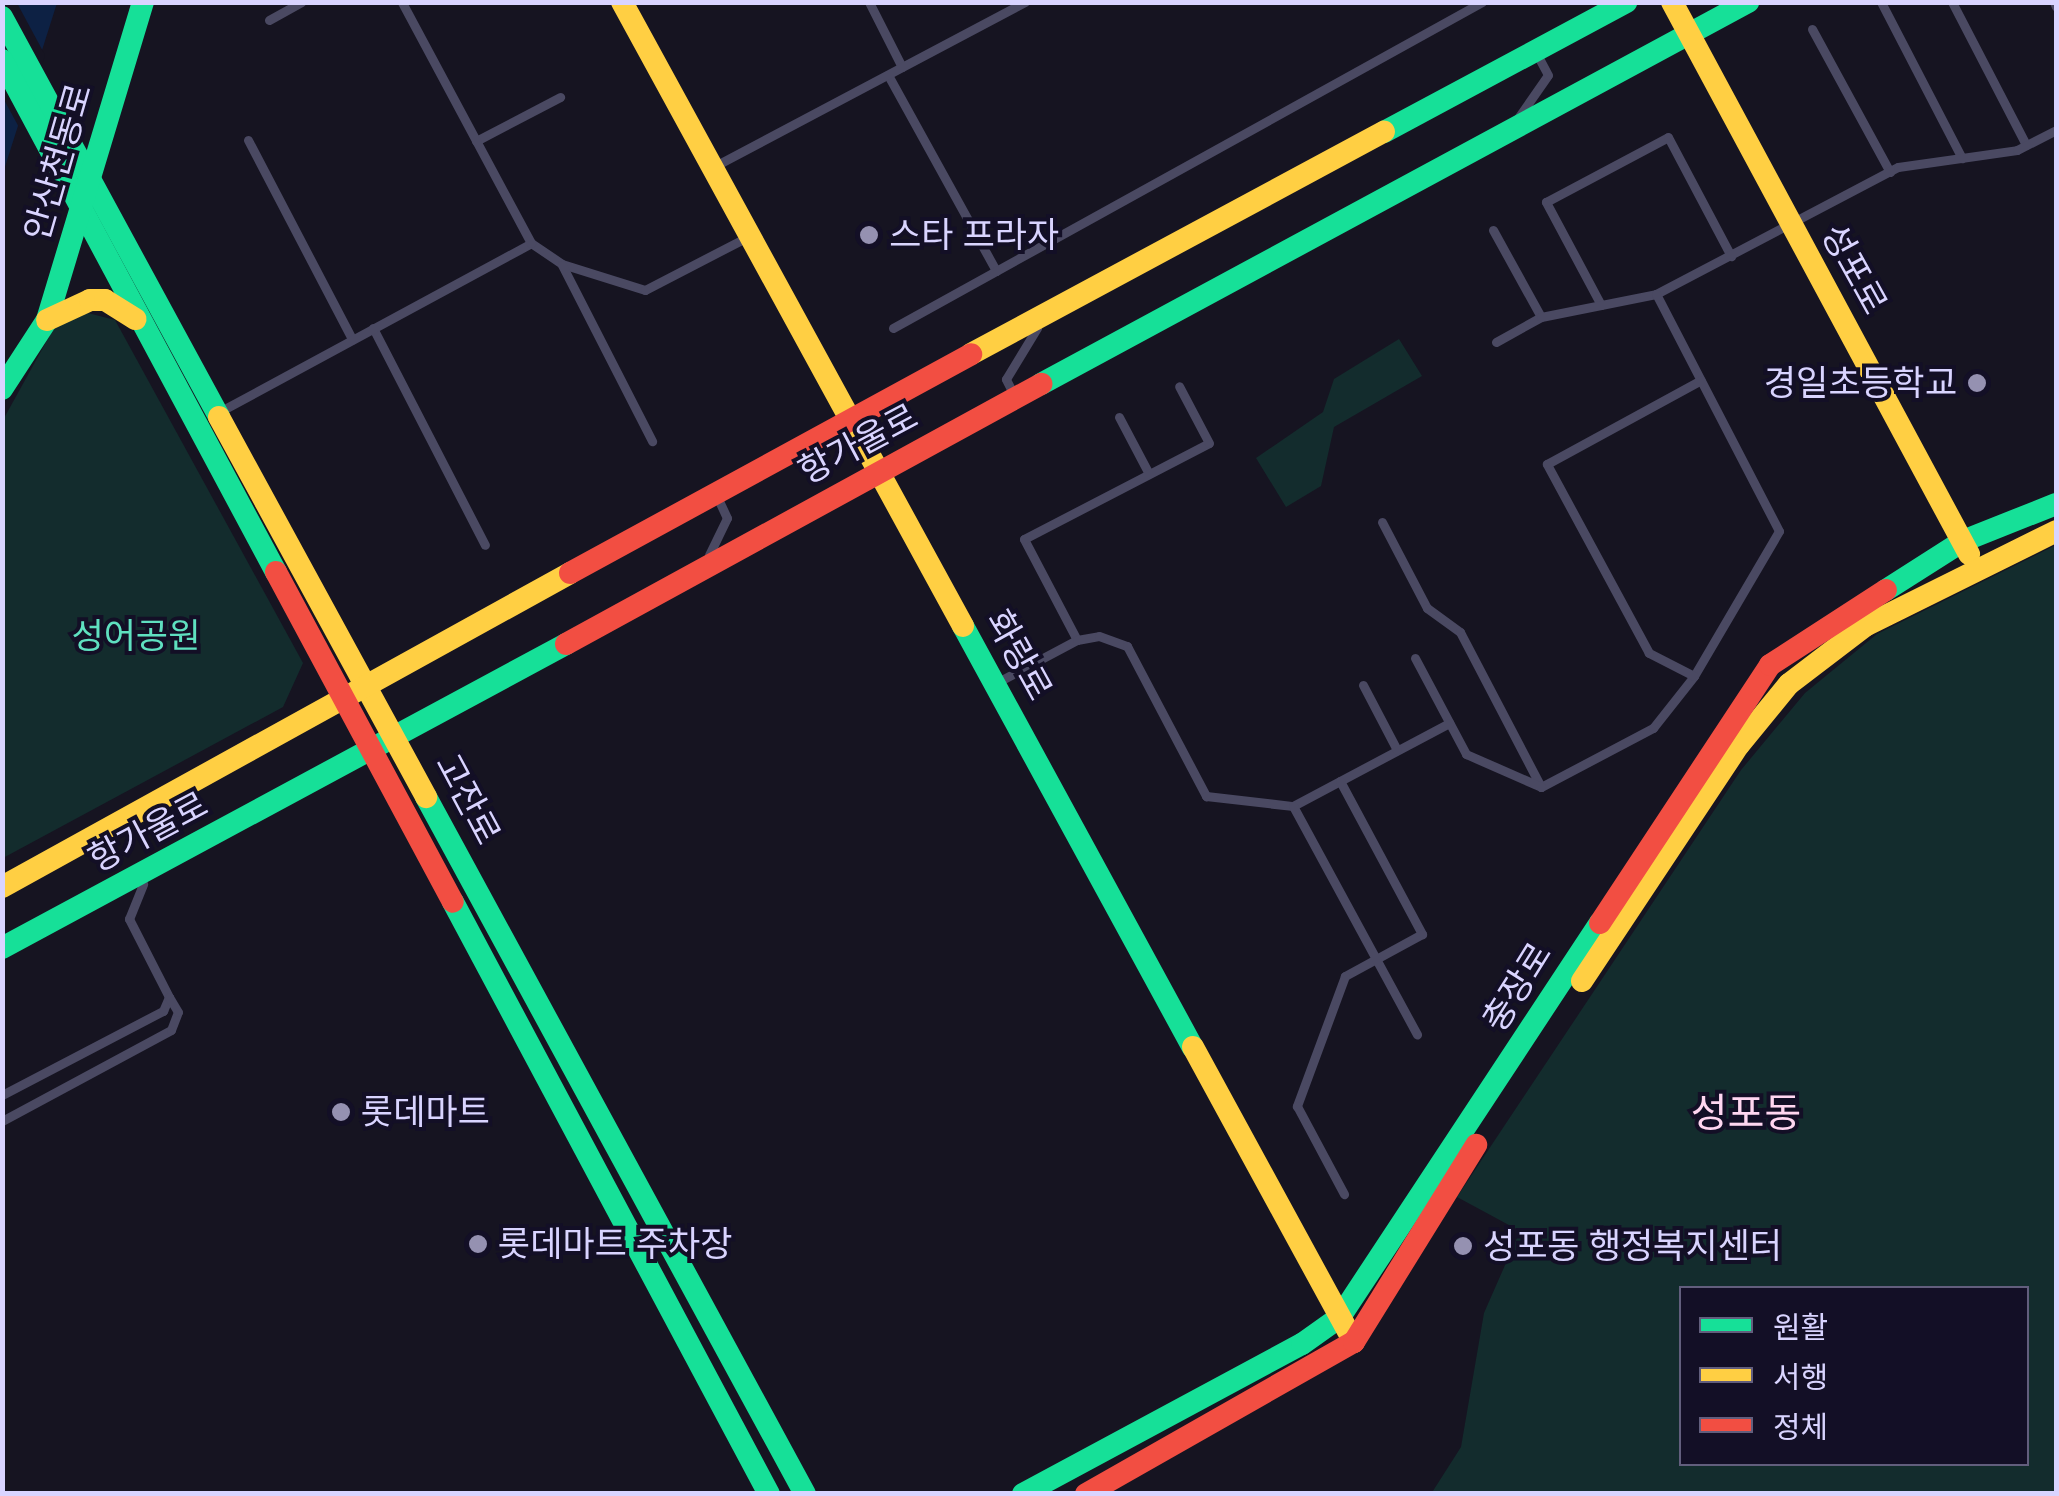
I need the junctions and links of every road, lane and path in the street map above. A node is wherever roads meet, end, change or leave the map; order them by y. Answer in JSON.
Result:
{"nodes":[{"id":1,"x":143,"y":2,"type":"edge"},
{"id":2,"x":301,"y":2,"type":"edge"},
{"id":3,"x":402,"y":2,"type":"edge"},
{"id":4,"x":622,"y":2,"type":"edge"},
{"id":5,"x":869,"y":2,"type":"edge"},
{"id":6,"x":1025,"y":2,"type":"edge"},
{"id":7,"x":1482,"y":2,"type":"edge"},
{"id":8,"x":1626,"y":2,"type":"edge"},
{"id":9,"x":1672,"y":2,"type":"edge"},
{"id":10,"x":1748,"y":2,"type":"edge"},
{"id":11,"x":1881,"y":2,"type":"edge"},
{"id":12,"x":1952,"y":2,"type":"edge"},
{"id":13,"x":2,"y":17,"type":"edge"},
{"id":14,"x":270,"y":20,"type":"dead end"},
{"id":15,"x":1812,"y":29,"type":"dead end"},
{"id":16,"x":1688,"y":32,"type":"junction"},
{"id":17,"x":1534,"y":49,"type":"junction"},
{"id":18,"x":2,"y":60,"type":"edge"},
{"id":19,"x":902,"y":67,"type":"junction"},
{"id":20,"x":888,"y":75,"type":"junction"},
{"id":21,"x":560,"y":97,"type":"dead end"},
{"id":22,"x":1510,"y":128,"type":"junction"},
{"id":23,"x":2056,"y":130,"type":"edge"},
{"id":24,"x":248,"y":140,"type":"dead end"},
{"id":25,"x":476,"y":141,"type":"junction"},
{"id":26,"x":2026,"y":145,"type":"junction"},
{"id":27,"x":1962,"y":158,"type":"junction"},
{"id":28,"x":712,"y":167,"type":"junction"},
{"id":29,"x":1890,"y":172,"type":"junction"},
{"id":30,"x":90,"y":175,"type":"junction"},
{"id":31,"x":83,"y":203,"type":"junction"},
{"id":32,"x":1790,"y":225,"type":"junction"},
{"id":33,"x":1493,"y":230,"type":"dead end"},
{"id":34,"x":750,"y":236,"type":"junction"},
{"id":35,"x":530,"y":243,"type":"junction"},
{"id":36,"x":1731,"y":256,"type":"junction"},
{"id":37,"x":562,"y":264,"type":"junction"},
{"id":38,"x":996,"y":271,"type":"junction"},
{"id":39,"x":1656,"y":294,"type":"junction"},
{"id":40,"x":1601,"y":306,"type":"junction"},
{"id":41,"x":1046,"y":313,"type":"junction"},
{"id":42,"x":1540,"y":317,"type":"junction"},
{"id":43,"x":47,"y":320,"type":"junction"},
{"id":44,"x":139,"y":321,"type":"junction"},
{"id":45,"x":373,"y":328,"type":"junction"},
{"id":46,"x":894,"y":328,"type":"dead end"},
{"id":47,"x":352,"y":339,"type":"junction"},
{"id":48,"x":1496,"y":342,"type":"dead end"},
{"id":49,"x":1701,"y":380,"type":"junction"},
{"id":50,"x":1178,"y":386,"type":"dead end"},
{"id":51,"x":2,"y":390,"type":"edge"},
{"id":52,"x":1015,"y":399,"type":"junction"},
{"id":53,"x":218,"y":412,"type":"junction"},
{"id":54,"x":1119,"y":417,"type":"dead end"},
{"id":55,"x":850,"y":419,"type":"junction"},
{"id":56,"x":652,"y":441,"type":"dead end"},
{"id":57,"x":880,"y":473,"type":"junction"},
{"id":58,"x":1149,"y":474,"type":"junction"},
{"id":59,"x":716,"y":494,"type":"junction"},
{"id":60,"x":2056,"y":504,"type":"edge"},
{"id":61,"x":1382,"y":522,"type":"dead end"},
{"id":62,"x":2056,"y":531,"type":"edge"},
{"id":63,"x":1963,"y":541,"type":"junction"},
{"id":64,"x":484,"y":545,"type":"dead end"},
{"id":65,"x":704,"y":566,"type":"junction"},
{"id":66,"x":1976,"y":568,"type":"junction"},
{"id":67,"x":1077,"y":640,"type":"junction"},
{"id":68,"x":1414,"y":658,"type":"dead end"},
{"id":69,"x":1694,"y":676,"type":"junction"},
{"id":70,"x":994,"y":684,"type":"junction"},
{"id":71,"x":1363,"y":685,"type":"dead end"},
{"id":72,"x":367,"y":688,"type":"junction"},
{"id":73,"x":342,"y":701,"type":"junction"},
{"id":74,"x":1449,"y":723,"type":"junction"},
{"id":75,"x":396,"y":741,"type":"junction"},
{"id":76,"x":1397,"y":750,"type":"junction"},
{"id":77,"x":370,"y":755,"type":"junction"},
{"id":78,"x":1340,"y":781,"type":"junction"},
{"id":79,"x":1541,"y":787,"type":"junction"},
{"id":80,"x":1292,"y":806,"type":"junction"},
{"id":81,"x":154,"y":869,"type":"junction"},
{"id":82,"x":2,"y":887,"type":"edge"},
{"id":83,"x":2,"y":948,"type":"edge"},
{"id":84,"x":1376,"y":959,"type":"junction"},
{"id":85,"x":169,"y":997,"type":"junction"},
{"id":86,"x":1417,"y":1034,"type":"dead end"},
{"id":87,"x":2,"y":1095,"type":"edge"},
{"id":88,"x":2,"y":1120,"type":"edge"},
{"id":89,"x":1344,"y":1194,"type":"dead end"},
{"id":90,"x":1340,"y":1317,"type":"junction"},
{"id":91,"x":1354,"y":1342,"type":"junction"},
{"id":92,"x":769,"y":1494,"type":"edge"},
{"id":93,"x":804,"y":1494,"type":"edge"},
{"id":94,"x":1023,"y":1494,"type":"edge"},
{"id":95,"x":1086,"y":1494,"type":"edge"}],
"edges":[{"from":1,"to":30,"type":"street","name":"안산천동로"},
{"from":2,"to":14,"type":"lane"},
{"from":3,"to":25,"type":"lane"},
{"from":4,"to":28,"type":"street","name":"화랑로"},
{"from":5,"to":19,"type":"lane"},
{"from":6,"to":19,"type":"lane"},
{"from":7,"to":38,"type":"lane"},
{"from":8,"to":17,"type":"street","name":"항가울로"},
{"from":9,"to":16,"type":"street","name":"성포로"},
{"from":10,"to":16,"type":"street","name":"항가울로"},
{"from":11,"to":27,"type":"lane"},
{"from":12,"to":26,"type":"lane"},
{"from":13,"to":30,"type":"street","name":"고잔로"},
{"from":15,"to":29,"type":"lane"},
{"from":16,"to":22,"type":"street","name":"항가울로"},
{"from":16,"to":32,"type":"street","name":"성포로"},
{"from":17,"to":22,"type":"lane"},
{"from":17,"to":41,"type":"street","name":"항가울로"},
{"from":18,"to":31,"type":"street","name":"고잔로"},
{"from":19,"to":20,"type":"lane"},
{"from":20,"to":28,"type":"lane"},
{"from":20,"to":38,"type":"lane"},
{"from":21,"to":25,"type":"lane"},
{"from":22,"to":52,"type":"street","name":"항가울로"},
{"from":23,"to":26,"type":"lane"},
{"from":24,"to":47,"type":"lane"},
{"from":25,"to":35,"type":"lane"},
{"from":26,"to":27,"type":"lane"},
{"from":27,"to":29,"type":"lane"},
{"from":28,"to":34,"type":"street","name":"화랑로"},
{"from":29,"to":32,"type":"lane"},
{"from":30,"to":31,"type":"street","name":"안산천동로"},
{"from":30,"to":53,"type":"street","name":"고잔로"},
{"from":31,"to":43,"type":"street","name":"안산천동로"},
{"from":31,"to":44,"type":"street","name":"고잔로"},
{"from":32,"to":36,"type":"lane"},
{"from":32,"to":63,"type":"street","name":"성포로"},
{"from":33,"to":42,"type":"lane"},
{"from":34,"to":37,"type":"lane"},
{"from":34,"to":55,"type":"street","name":"화랑로"},
{"from":35,"to":37,"type":"lane"},
{"from":35,"to":45,"type":"lane"},
{"from":36,"to":39,"type":"lane"},
{"from":36,"to":40,"type":"lane"},
{"from":37,"to":56,"type":"lane"},
{"from":38,"to":46,"type":"lane"},
{"from":39,"to":40,"type":"lane"},
{"from":39,"to":49,"type":"lane"},
{"from":40,"to":42,"type":"lane"},
{"from":41,"to":52,"type":"lane"},
{"from":41,"to":55,"type":"street","name":"항가울로"},
{"from":42,"to":48,"type":"lane"},
{"from":43,"to":44,"type":"street"},
{"from":43,"to":51,"type":"street","name":"안산천동로"},
{"from":44,"to":73,"type":"street","name":"고잔로"},
{"from":45,"to":47,"type":"lane"},
{"from":45,"to":64,"type":"lane"},
{"from":47,"to":53,"type":"lane"},
{"from":49,"to":69,"type":"lane"},
{"from":49,"to":69,"type":"lane"},
{"from":50,"to":58,"type":"lane"},
{"from":52,"to":57,"type":"street","name":"항가울로"},
{"from":53,"to":72,"type":"street","name":"고잔로"},
{"from":54,"to":58,"type":"lane"},
{"from":55,"to":57,"type":"street","name":"화랑로"},
{"from":55,"to":59,"type":"street","name":"항가울로"},
{"from":57,"to":65,"type":"street","name":"항가울로"},
{"from":57,"to":70,"type":"street","name":"화랑로"},
{"from":58,"to":67,"type":"lane"},
{"from":59,"to":65,"type":"lane"},
{"from":59,"to":72,"type":"street","name":"항가울로"},
{"from":60,"to":63,"type":"street","name":"충장로"},
{"from":61,"to":79,"type":"lane"},
{"from":62,"to":66,"type":"street","name":"충장로"},
{"from":63,"to":66,"type":"street","name":"성포로"},
{"from":63,"to":90,"type":"street","name":"충장로"},
{"from":65,"to":75,"type":"street","name":"항가울로"},
{"from":66,"to":91,"type":"street","name":"충장로"},
{"from":67,"to":70,"type":"lane"},
{"from":67,"to":80,"type":"lane"},
{"from":68,"to":74,"type":"lane"},
{"from":69,"to":79,"type":"lane"},
{"from":70,"to":90,"type":"street","name":"화랑로"},
{"from":71,"to":76,"type":"lane"},
{"from":72,"to":73,"type":"street","name":"항가울로"},
{"from":72,"to":75,"type":"street","name":"고잔로"},
{"from":73,"to":77,"type":"street","name":"고잔로"},
{"from":73,"to":82,"type":"street","name":"항가울로"},
{"from":74,"to":76,"type":"lane"},
{"from":74,"to":79,"type":"lane"},
{"from":75,"to":77,"type":"street","name":"항가울로"},
{"from":75,"to":93,"type":"street","name":"고잔로"},
{"from":76,"to":78,"type":"lane"},
{"from":77,"to":81,"type":"street","name":"항가울로"},
{"from":77,"to":92,"type":"street","name":"고잔로"},
{"from":78,"to":80,"type":"lane"},
{"from":78,"to":84,"type":"lane"},
{"from":80,"to":84,"type":"lane"},
{"from":81,"to":83,"type":"street","name":"항가울로"},
{"from":81,"to":85,"type":"lane"},
{"from":84,"to":86,"type":"lane"},
{"from":84,"to":89,"type":"lane"},
{"from":85,"to":87,"type":"lane"},
{"from":85,"to":88,"type":"lane"},
{"from":90,"to":91,"type":"street","name":"화랑로"},
{"from":90,"to":94,"type":"street","name":"충장로"},
{"from":91,"to":95,"type":"street","name":"충장로"}]}
